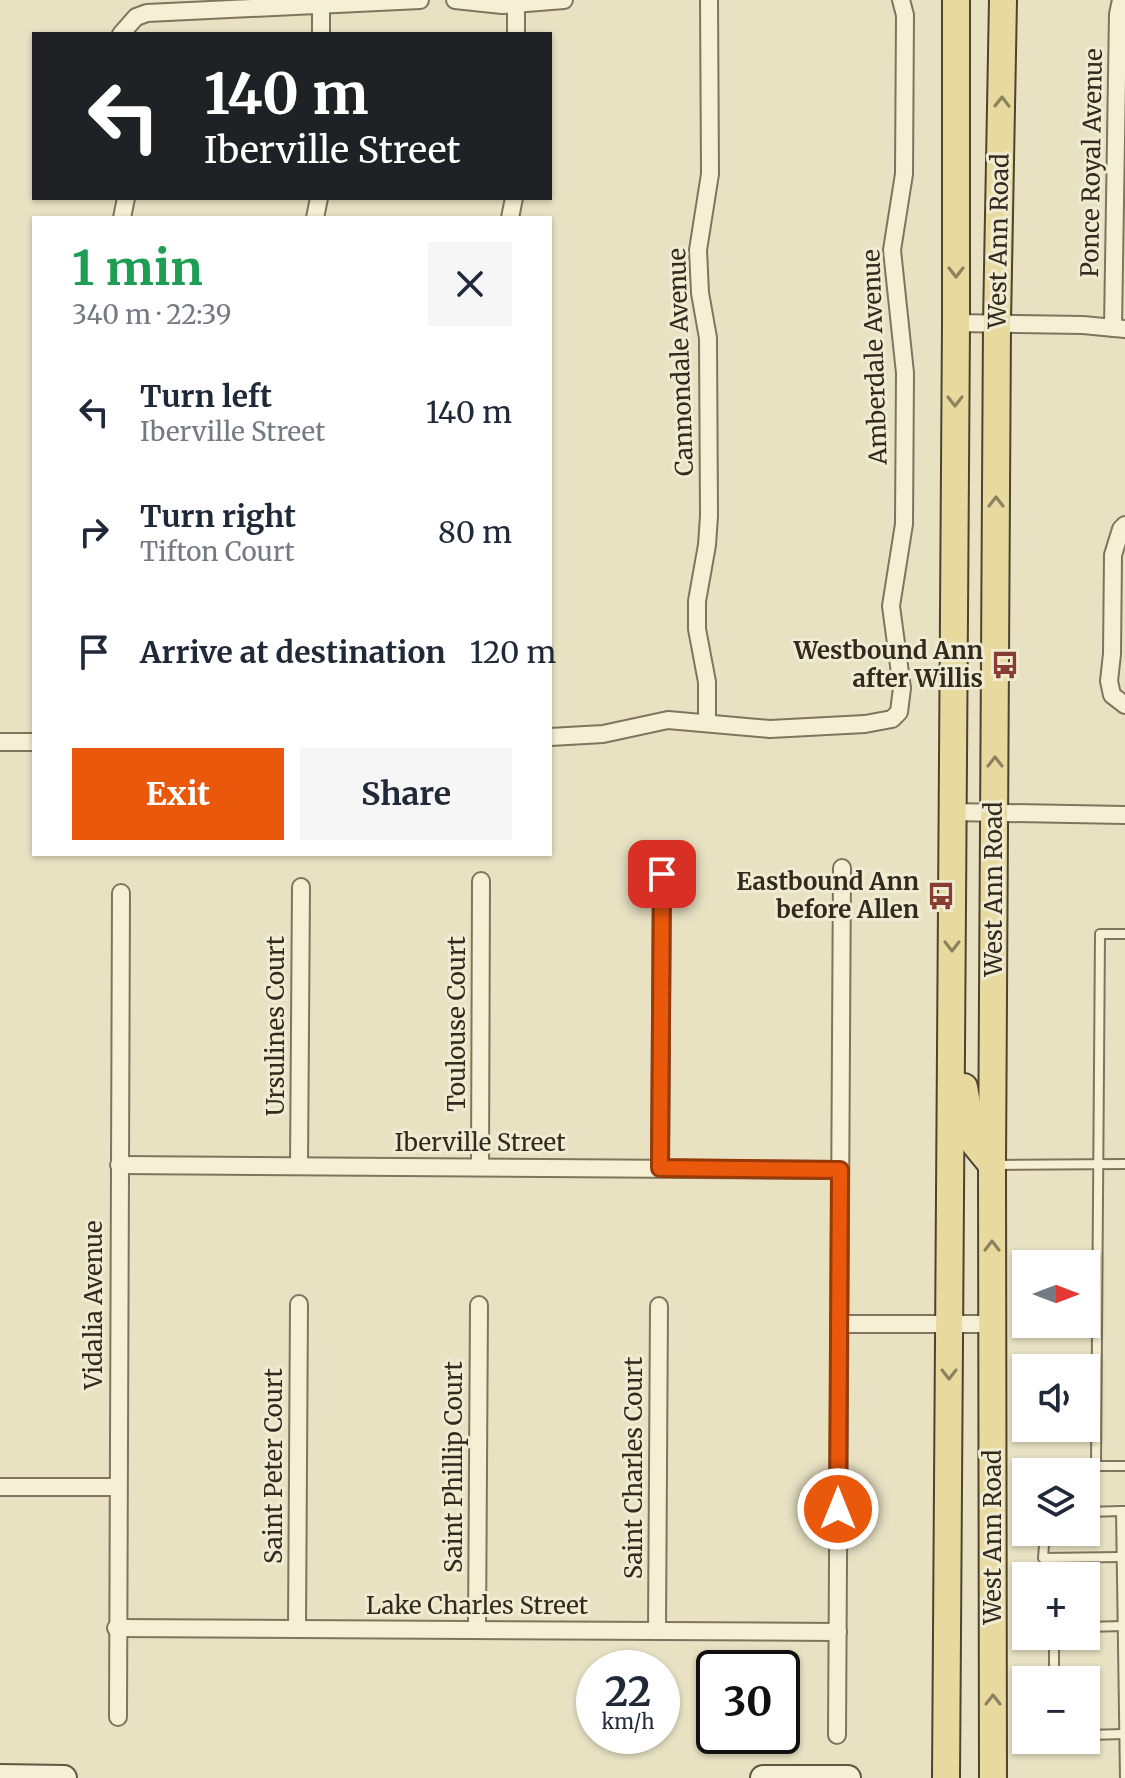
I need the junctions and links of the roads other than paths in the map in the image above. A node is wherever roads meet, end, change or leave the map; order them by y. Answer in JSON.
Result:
{"nodes":[{"id":1,"x":420,"y":0,"type":"edge"},
{"id":2,"x":455,"y":0,"type":"edge"},
{"id":3,"x":564,"y":0,"type":"edge"},
{"id":4,"x":709,"y":0,"type":"edge"},
{"id":5,"x":901,"y":0,"type":"edge"},
{"id":6,"x":956,"y":0,"type":"edge"},
{"id":7,"x":1003,"y":0,"type":"edge"},
{"id":8,"x":1121,"y":0,"type":"edge"},
{"id":9,"x":321,"y":2,"type":"edge"},
{"id":10,"x":516,"y":5,"type":"junction"},
{"id":11,"x":124,"y":29,"type":"edge"},
{"id":12,"x":321,"y":32,"type":"edge"},
{"id":13,"x":516,"y":32,"type":"edge"},
{"id":14,"x":1120,"y":159,"type":"edge"},
{"id":15,"x":956,"y":323,"type":"junction"},
{"id":16,"x":997,"y":323,"type":"junction"},
{"id":17,"x":1119,"y":329,"type":"edge"},
{"id":18,"x":1123,"y":527,"type":"edge"},
{"id":19,"x":1122,"y":703,"type":"edge"},
{"id":20,"x":707,"y":722,"type":"junction"},
{"id":21,"x":552,"y":737,"type":"edge"},
{"id":22,"x":0,"y":742,"type":"edge"},
{"id":23,"x":32,"y":742,"type":"edge"},
{"id":24,"x":952,"y":812,"type":"junction"},
{"id":25,"x":995,"y":813,"type":"junction"},
{"id":26,"x":1125,"y":815,"type":"edge"},
{"id":27,"x":842,"y":868,"type":"dead end"},
{"id":28,"x":662,"y":874,"type":"dead end"},
{"id":29,"x":481,"y":881,"type":"dead end"},
{"id":30,"x":301,"y":887,"type":"dead end"},
{"id":31,"x":121,"y":893,"type":"dead end"},
{"id":32,"x":1125,"y":934,"type":"edge"},
{"id":33,"x":951,"y":988,"type":"junction"},
{"id":34,"x":1098,"y":1164,"type":"junction"},
{"id":35,"x":1125,"y":1164,"type":"edge"},
{"id":36,"x":119,"y":1165,"type":"junction"},
{"id":37,"x":992,"y":1165,"type":"junction"},
{"id":38,"x":299,"y":1166,"type":"junction"},
{"id":39,"x":480,"y":1167,"type":"junction"},
{"id":40,"x":660,"y":1168,"type":"junction"},
{"id":41,"x":840,"y":1170,"type":"junction"},
{"id":42,"x":299,"y":1304,"type":"dead end"},
{"id":43,"x":479,"y":1305,"type":"dead end"},
{"id":44,"x":659,"y":1306,"type":"dead end"},
{"id":45,"x":839,"y":1324,"type":"junction"},
{"id":46,"x":950,"y":1324,"type":"junction"},
{"id":47,"x":992,"y":1324,"type":"junction"},
{"id":48,"x":1125,"y":1466,"type":"edge"},
{"id":49,"x":0,"y":1487,"type":"edge"},
{"id":50,"x":117,"y":1487,"type":"junction"},
{"id":51,"x":1123,"y":1511,"type":"edge"},
{"id":52,"x":1100,"y":1512,"type":"edge"},
{"id":53,"x":1044,"y":1546,"type":"edge"},
{"id":54,"x":1120,"y":1557,"type":"junction"},
{"id":55,"x":1123,"y":1626,"type":"edge"},
{"id":56,"x":1100,"y":1627,"type":"edge"},
{"id":57,"x":116,"y":1628,"type":"junction"},
{"id":58,"x":297,"y":1629,"type":"junction"},
{"id":59,"x":477,"y":1630,"type":"junction"},
{"id":60,"x":657,"y":1631,"type":"junction"},
{"id":61,"x":838,"y":1632,"type":"junction"},
{"id":62,"x":118,"y":1717,"type":"dead end"},
{"id":63,"x":1124,"y":1734,"type":"edge"},
{"id":64,"x":837,"y":1735,"type":"dead end"},
{"id":65,"x":1100,"y":1735,"type":"edge"},
{"id":66,"x":0,"y":1777,"type":"edge"},
{"id":67,"x":64,"y":1778,"type":"edge"},
{"id":68,"x":763,"y":1778,"type":"edge"},
{"id":69,"x":848,"y":1778,"type":"edge"},
{"id":70,"x":946,"y":1778,"type":"edge"},
{"id":71,"x":993,"y":1778,"type":"edge"},
{"id":72,"x":1125,"y":1778,"type":"edge"}],
"edges":[{"from":1,"to":9,"type":"street"},
{"from":2,"to":10,"type":"street"},
{"from":3,"to":10,"type":"street"},
{"from":4,"to":20,"type":"street","name":"Cannondale Avenue"},
{"from":5,"to":20,"type":"street","name":"Amberdale Avenue"},
{"from":6,"to":15,"type":"main road","name":"West Ann Road","one_way":true},
{"from":16,"to":7,"type":"main road","name":"West Ann Road","one_way":true},
{"from":8,"to":14,"type":"street","name":"Ponce Royal Avenue"},
{"from":9,"to":11,"type":"street"},
{"from":9,"to":12,"type":"street"},
{"from":10,"to":13,"type":"street"},
{"from":14,"to":17,"type":"street","name":"Ponce Royal Avenue"},
{"from":15,"to":16,"type":"street"},
{"from":15,"to":24,"type":"main road","name":"West Ann Road","one_way":true},
{"from":16,"to":17,"type":"street"},
{"from":25,"to":16,"type":"main road","name":"West Ann Road","one_way":true},
{"from":18,"to":19,"type":"street"},
{"from":20,"to":21,"type":"street"},
{"from":22,"to":23,"type":"street"},
{"from":24,"to":25,"type":"street"},
{"from":24,"to":33,"type":"main road","name":"West Ann Road","one_way":true},
{"from":25,"to":26,"type":"street"},
{"from":25,"to":37,"type":"main road","name":"West Ann Road"},
{"from":27,"to":41,"type":"street"},
{"from":28,"to":40,"type":"street"},
{"from":29,"to":39,"type":"street","name":"Toulouse Court"},
{"from":30,"to":38,"type":"street","name":"Ursulines Court"},
{"from":31,"to":36,"type":"street","name":"Vidalia Avenue"},
{"from":32,"to":34,"type":"lane"},
{"from":33,"to":37,"type":"main road"},
{"from":33,"to":46,"type":"main road","name":"West Ann Road"},
{"from":34,"to":35,"type":"lane"},
{"from":34,"to":37,"type":"lane"},
{"from":34,"to":48,"type":"lane"},
{"from":36,"to":38,"type":"street","name":"Iberville Street"},
{"from":36,"to":50,"type":"street","name":"Vidalia Avenue"},
{"from":47,"to":37,"type":"main road","name":"West Ann Road","one_way":true},
{"from":38,"to":39,"type":"street","name":"Iberville Street"},
{"from":39,"to":40,"type":"street","name":"Iberville Street"},
{"from":40,"to":41,"type":"street","name":"Iberville Street"},
{"from":41,"to":45,"type":"street"},
{"from":42,"to":58,"type":"street","name":"Saint Peter Court"},
{"from":43,"to":59,"type":"street","name":"Saint Phillip Court"},
{"from":44,"to":60,"type":"street","name":"Saint Charles Court"},
{"from":45,"to":46,"type":"street"},
{"from":45,"to":61,"type":"street"},
{"from":46,"to":47,"type":"street"},
{"from":46,"to":70,"type":"main road","name":"West Ann Road","one_way":true},
{"from":71,"to":47,"type":"main road","name":"West Ann Road","one_way":true},
{"from":49,"to":50,"type":"street"},
{"from":50,"to":57,"type":"street","name":"Vidalia Avenue"},
{"from":51,"to":52,"type":"lane"},
{"from":51,"to":54,"type":"lane"},
{"from":53,"to":54,"type":"lane"},
{"from":54,"to":55,"type":"lane"},
{"from":55,"to":56,"type":"lane"},
{"from":55,"to":63,"type":"lane"},
{"from":57,"to":58,"type":"street","name":"Lake Charles Street"},
{"from":57,"to":62,"type":"street","name":"Vidalia Avenue"},
{"from":58,"to":59,"type":"street","name":"Lake Charles Street"},
{"from":59,"to":60,"type":"street","name":"Lake Charles Street"},
{"from":60,"to":61,"type":"street","name":"Lake Charles Street"},
{"from":61,"to":64,"type":"street"},
{"from":63,"to":65,"type":"lane"},
{"from":63,"to":72,"type":"lane"},
{"from":66,"to":67,"type":"main road"},
{"from":68,"to":69,"type":"main road"}]}
